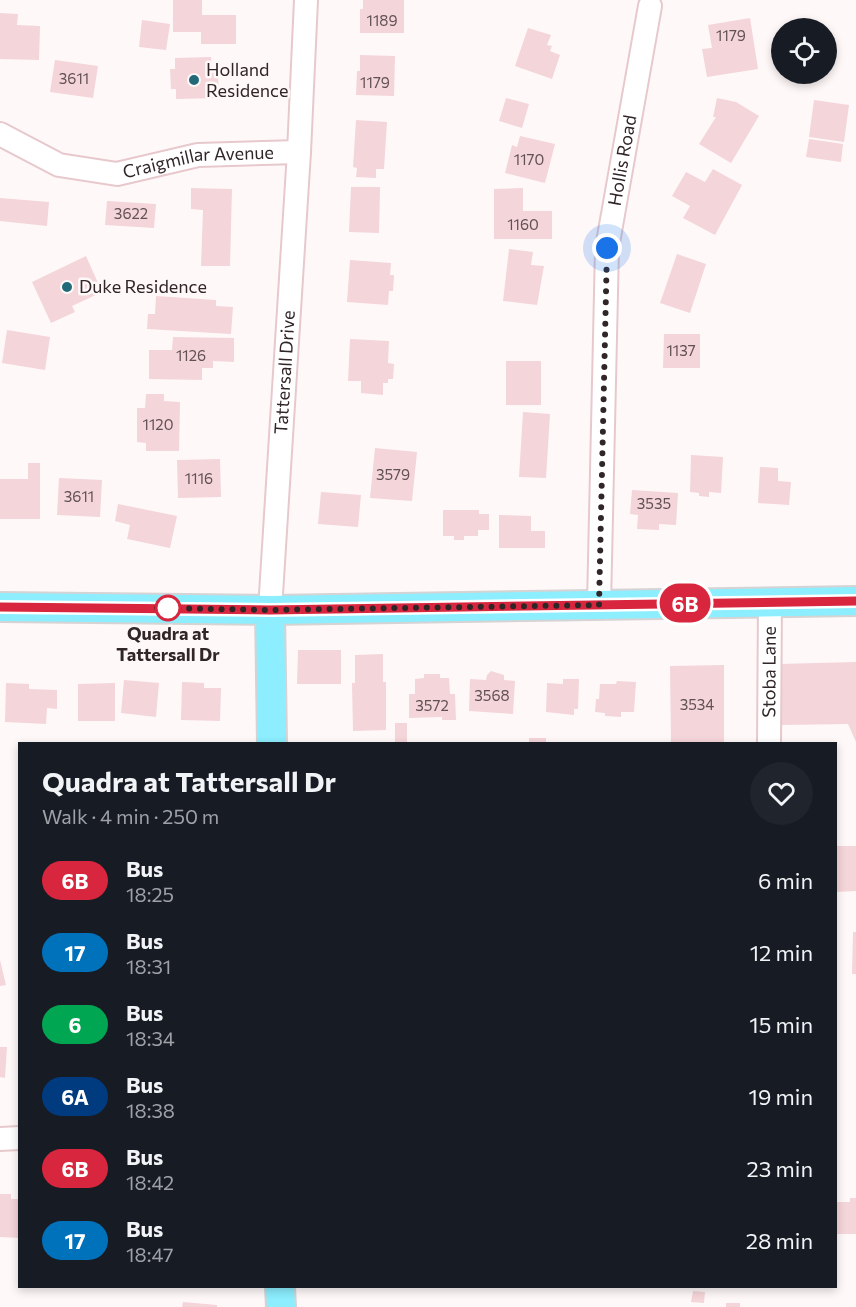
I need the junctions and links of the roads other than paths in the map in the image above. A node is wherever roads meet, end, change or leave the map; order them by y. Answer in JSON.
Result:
{"nodes":[{"id":1,"x":306,"y":0,"type":"edge"},
{"id":2,"x":650,"y":6,"type":"dead end"},
{"id":3,"x":0,"y":134,"type":"edge"},
{"id":4,"x":300,"y":152,"type":"junction"},
{"id":5,"x":770,"y":601,"type":"junction"},
{"id":6,"x":856,"y":601,"type":"edge"},
{"id":7,"x":599,"y":605,"type":"junction"},
{"id":8,"x":0,"y":607,"type":"edge"},
{"id":9,"x":270,"y":610,"type":"junction"},
{"id":10,"x":272,"y":742,"type":"edge"},
{"id":11,"x":769,"y":742,"type":"edge"},
{"id":12,"x":18,"y":1138,"type":"edge"},
{"id":13,"x":0,"y":1139,"type":"edge"},
{"id":14,"x":280,"y":1288,"type":"edge"},
{"id":15,"x":281,"y":1307,"type":"edge"}],
"edges":[{"from":1,"to":4,"type":"street","name":"Tattersall Drive"},
{"from":2,"to":7,"type":"street","name":"Hollis Road"},
{"from":3,"to":4,"type":"street","name":"Craigmillar Avenue"},
{"from":4,"to":9,"type":"street","name":"Tattersall Drive"},
{"from":5,"to":6,"type":"main road"},
{"from":5,"to":7,"type":"main road"},
{"from":5,"to":11,"type":"street","name":"Stoba Lane"},
{"from":7,"to":9,"type":"main road"},
{"from":8,"to":9,"type":"main road"},
{"from":9,"to":10,"type":"main road","name":"Tattersall Drive"},
{"from":12,"to":13,"type":"street"},
{"from":14,"to":15,"type":"main road"}]}
